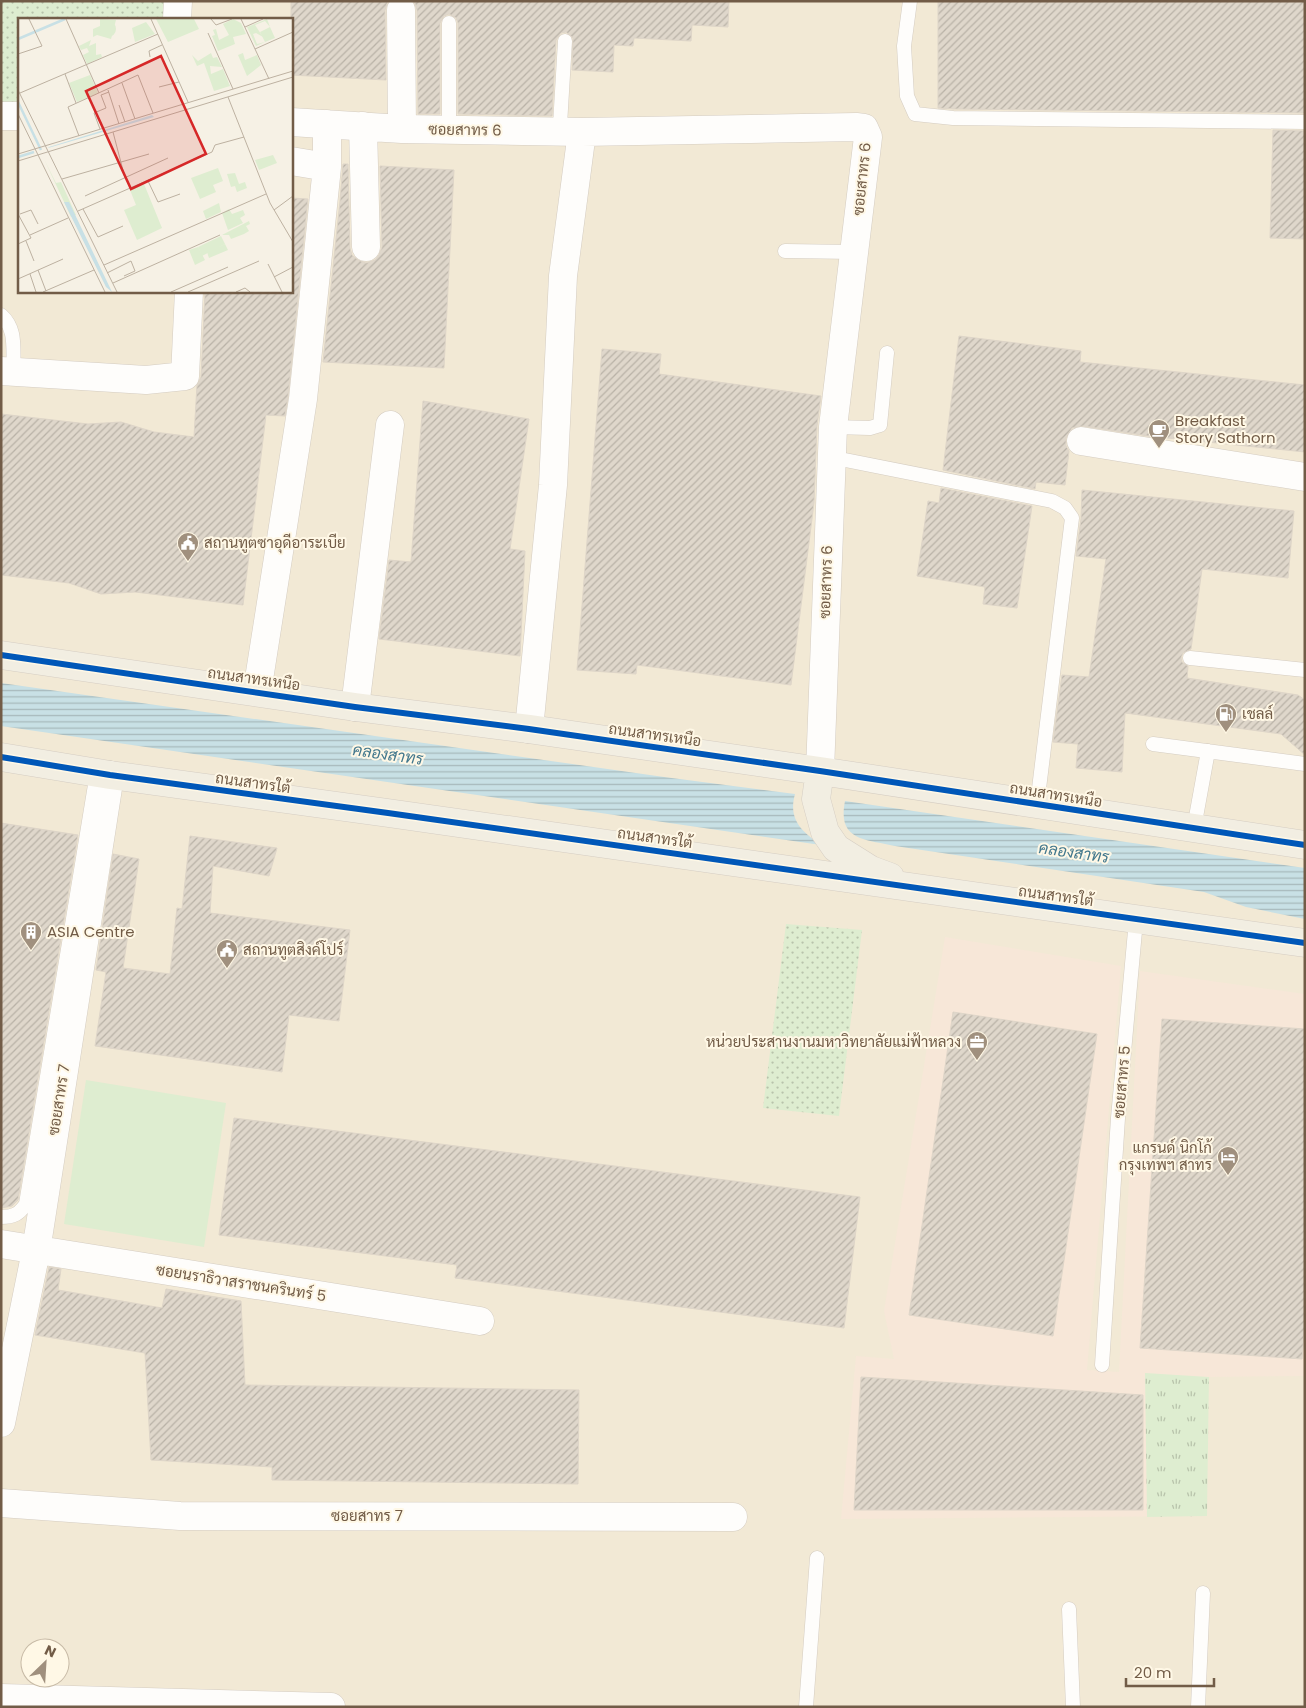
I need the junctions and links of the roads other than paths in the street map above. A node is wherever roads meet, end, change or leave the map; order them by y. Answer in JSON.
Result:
{"nodes":[{"id":1,"x":178,"y":1,"type":"edge"},
{"id":2,"x":910,"y":1,"type":"edge"},
{"id":3,"x":401,"y":10,"type":"dead end"},
{"id":4,"x":177,"y":18,"type":"edge"},
{"id":5,"x":449,"y":22,"type":"dead end"},
{"id":6,"x":565,"y":41,"type":"dead end"},
{"id":7,"x":1,"y":116,"type":"edge"},
{"id":8,"x":18,"y":116,"type":"edge"},
{"id":9,"x":292,"y":122,"type":"edge"},
{"id":10,"x":1305,"y":122,"type":"edge"},
{"id":11,"x":327,"y":124,"type":"junction"},
{"id":12,"x":363,"y":126,"type":"junction"},
{"id":13,"x":402,"y":128,"type":"junction"},
{"id":14,"x":449,"y":129,"type":"junction"},
{"id":15,"x":573,"y":131,"type":"junction"},
{"id":16,"x":292,"y":161,"type":"edge"},
{"id":17,"x":327,"y":167,"type":"junction"},
{"id":18,"x":366,"y":247,"type":"dead end"},
{"id":19,"x":785,"y":251,"type":"dead end"},
{"id":20,"x":854,"y":252,"type":"junction"},
{"id":21,"x":189,"y":292,"type":"edge"},
{"id":22,"x":1,"y":316,"type":"edge"},
{"id":23,"x":887,"y":354,"type":"dead end"},
{"id":24,"x":7,"y":372,"type":"edge"},
{"id":25,"x":390,"y":425,"type":"dead end"},
{"id":26,"x":832,"y":427,"type":"junction"},
{"id":27,"x":1081,"y":442,"type":"dead end"},
{"id":28,"x":830,"y":457,"type":"junction"},
{"id":29,"x":1305,"y":477,"type":"edge"},
{"id":30,"x":1,"y":655,"type":"edge"},
{"id":31,"x":1190,"y":658,"type":"dead end"},
{"id":32,"x":1305,"y":670,"type":"edge"},
{"id":33,"x":257,"y":692,"type":"junction"},
{"id":34,"x":355,"y":707,"type":"junction"},
{"id":35,"x":528,"y":729,"type":"junction"},
{"id":36,"x":1153,"y":744,"type":"dead end"},
{"id":37,"x":1208,"y":751,"type":"junction"},
{"id":38,"x":1,"y":757,"type":"edge"},
{"id":39,"x":1305,"y":764,"type":"edge"},
{"id":40,"x":820,"y":771,"type":"junction"},
{"id":41,"x":104,"y":773,"type":"junction"},
{"id":42,"x":1037,"y":805,"type":"junction"},
{"id":43,"x":1194,"y":828,"type":"junction"},
{"id":44,"x":1305,"y":845,"type":"edge"},
{"id":45,"x":922,"y":890,"type":"junction"},
{"id":46,"x":1136,"y":920,"type":"junction"},
{"id":47,"x":1305,"y":943,"type":"edge"},
{"id":48,"x":1,"y":1218,"type":"edge"},
{"id":49,"x":1,"y":1244,"type":"edge"},
{"id":50,"x":36,"y":1251,"type":"junction"},
{"id":51,"x":480,"y":1322,"type":"dead end"},
{"id":52,"x":1102,"y":1365,"type":"dead end"},
{"id":53,"x":1,"y":1423,"type":"edge"},
{"id":54,"x":1,"y":1503,"type":"edge"},
{"id":55,"x":733,"y":1517,"type":"dead end"},
{"id":56,"x":817,"y":1558,"type":"dead end"},
{"id":57,"x":1203,"y":1593,"type":"dead end"},
{"id":58,"x":1068,"y":1610,"type":"dead end"},
{"id":59,"x":1,"y":1698,"type":"edge"},
{"id":60,"x":92,"y":1704,"type":"edge"},
{"id":61,"x":287,"y":1706,"type":"edge"},
{"id":62,"x":331,"y":1707,"type":"edge"},
{"id":63,"x":806,"y":1707,"type":"edge"},
{"id":64,"x":1073,"y":1707,"type":"edge"},
{"id":65,"x":1198,"y":1707,"type":"edge"}],
"edges":[{"from":1,"to":4,"type":"street"},
{"from":2,"to":10,"type":"lane"},
{"from":3,"to":13,"type":"street"},
{"from":5,"to":14,"type":"lane"},
{"from":6,"to":15,"type":"lane"},
{"from":7,"to":8,"type":"street"},
{"from":9,"to":11,"type":"street","name":"ซอยสาทร 6"},
{"from":11,"to":12,"type":"street","name":"ซอยสาทร 6"},
{"from":11,"to":17,"type":"street"},
{"from":12,"to":13,"type":"street","name":"ซอยสาทร 6"},
{"from":12,"to":18,"type":"street"},
{"from":13,"to":14,"type":"street","name":"ซอยสาทร 6"},
{"from":14,"to":15,"type":"street","name":"ซอยสาทร 6"},
{"from":15,"to":20,"type":"street","name":"ซอยสาทร 6"},
{"from":15,"to":35,"type":"street"},
{"from":16,"to":17,"type":"street"},
{"from":17,"to":33,"type":"street"},
{"from":19,"to":20,"type":"lane"},
{"from":20,"to":26,"type":"street","name":"ซอยสาทร 6"},
{"from":21,"to":24,"type":"street"},
{"from":22,"to":24,"type":"lane"},
{"from":23,"to":26,"type":"lane"},
{"from":25,"to":34,"type":"street"},
{"from":26,"to":28,"type":"street","name":"ซอยสาทร 6"},
{"from":27,"to":29,"type":"street"},
{"from":28,"to":40,"type":"street","name":"ซอยสาทร 6"},
{"from":28,"to":42,"type":"lane"},
{"from":30,"to":33,"type":"main road","name":"ถนนสาทรเหนือ"},
{"from":31,"to":32,"type":"lane"},
{"from":33,"to":34,"type":"main road","name":"ถนนสาทรเหนือ"},
{"from":34,"to":35,"type":"main road","name":"ถนนสาทรเหนือ"},
{"from":35,"to":40,"type":"main road","name":"ถนนสาทรเหนือ"},
{"from":36,"to":37,"type":"lane"},
{"from":37,"to":39,"type":"lane"},
{"from":37,"to":43,"type":"lane"},
{"from":38,"to":41,"type":"main road","name":"ถนนสาทรใต้"},
{"from":40,"to":42,"type":"main road","name":"ถนนสาทรเหนือ"},
{"from":40,"to":45,"type":"main road"},
{"from":41,"to":45,"type":"main road","name":"ถนนสาทรใต้"},
{"from":41,"to":48,"type":"lane"},
{"from":41,"to":50,"type":"street","name":"ซอยสาทร 7"},
{"from":42,"to":43,"type":"main road","name":"ถนนสาทรเหนือ"},
{"from":43,"to":44,"type":"main road","name":"ถนนสาทรเหนือ"},
{"from":45,"to":46,"type":"main road","name":"ถนนสาทรใต้"},
{"from":46,"to":47,"type":"main road","name":"ถนนสาทรใต้"},
{"from":46,"to":52,"type":"lane","name":"ซอยสาทร 5"},
{"from":49,"to":50,"type":"street","name":"ซอยนราธิวาสราชนครินทร์ 5"},
{"from":50,"to":51,"type":"street","name":"ซอยนราธิวาสราชนครินทร์ 5"},
{"from":50,"to":53,"type":"street","name":"ซอยสาทร 7"},
{"from":54,"to":55,"type":"street","name":"ซอยสาทร 7"},
{"from":56,"to":63,"type":"lane"},
{"from":57,"to":65,"type":"lane"},
{"from":58,"to":64,"type":"lane"},
{"from":59,"to":60,"type":"street"},
{"from":60,"to":61,"type":"street"},
{"from":61,"to":62,"type":"street"}]}
